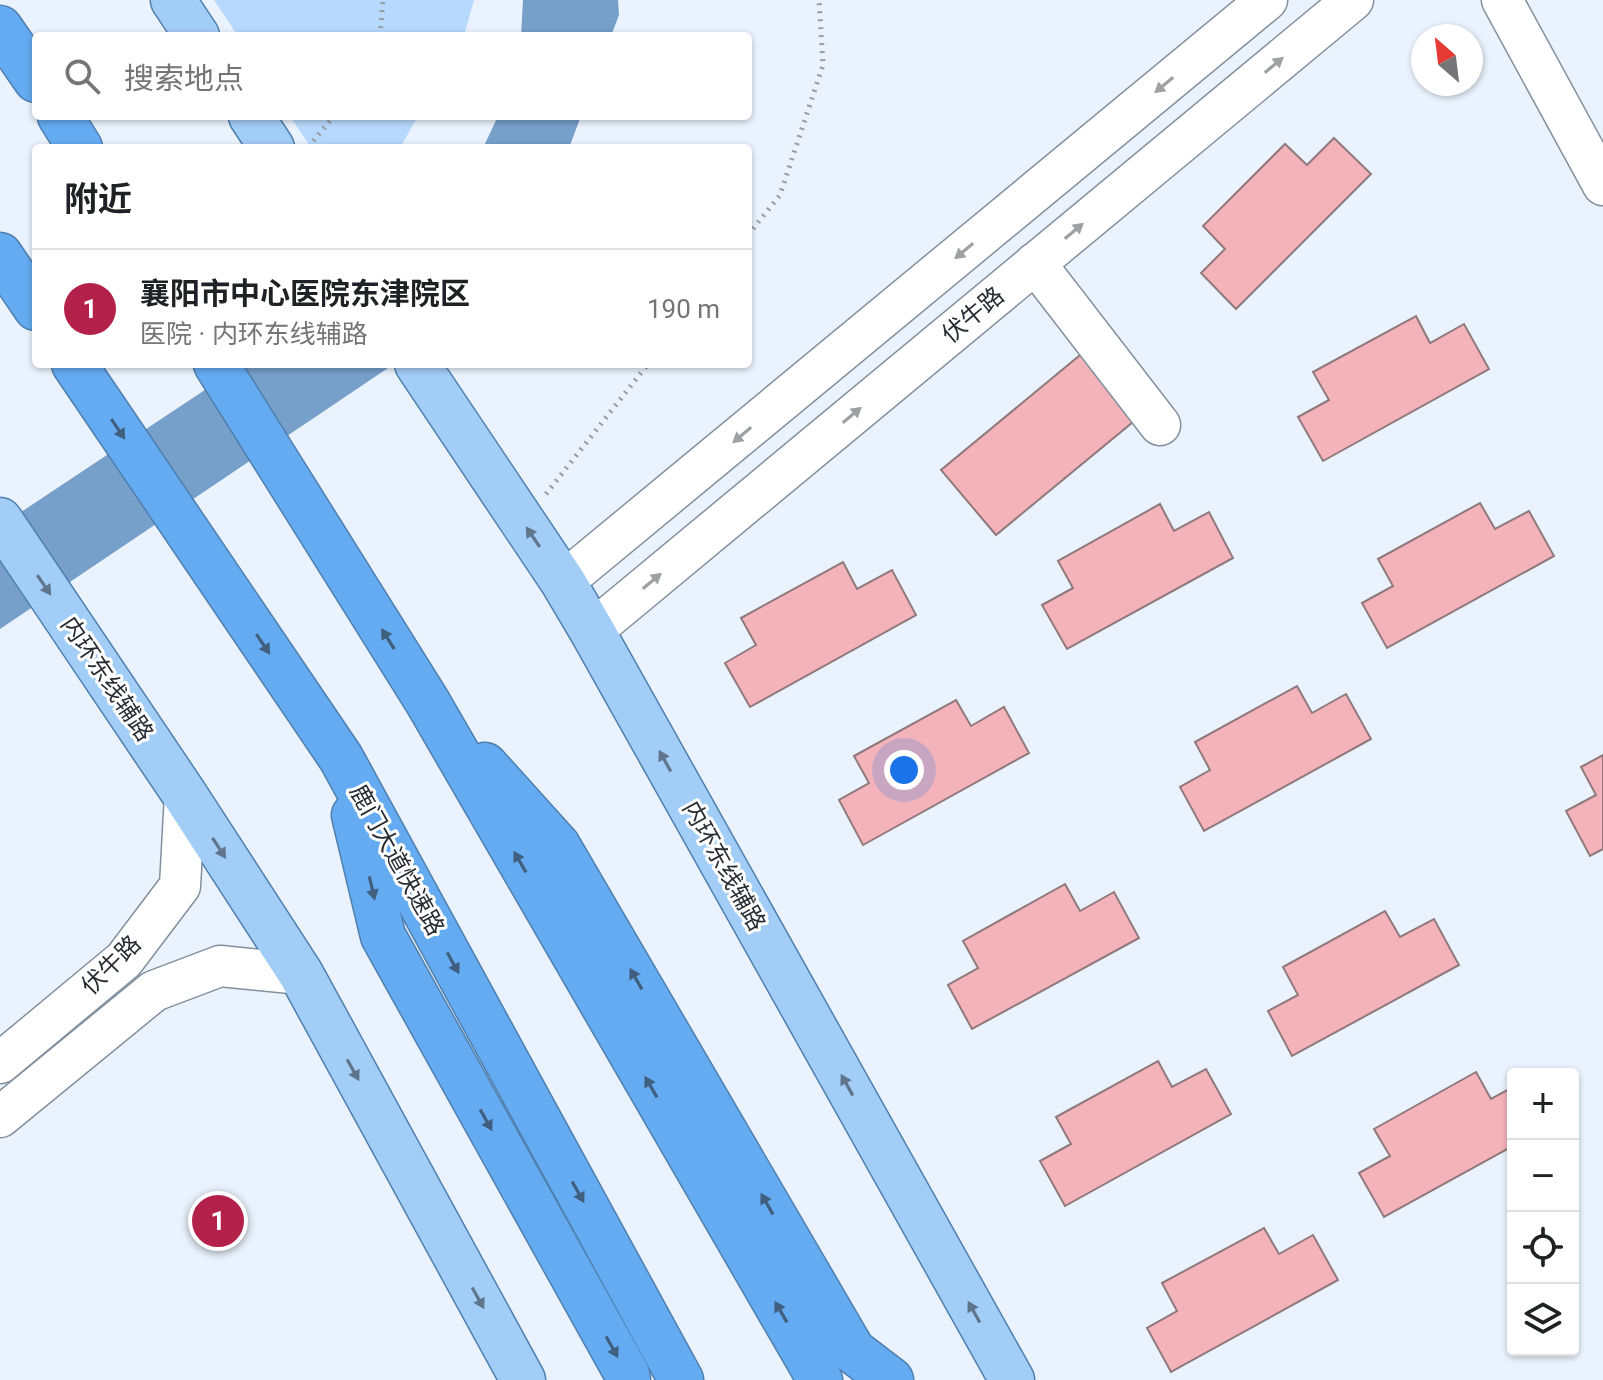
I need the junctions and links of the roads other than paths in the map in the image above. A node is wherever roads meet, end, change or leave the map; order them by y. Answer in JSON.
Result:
{"nodes":[{"id":1,"x":173,"y":0,"type":"edge"},
{"id":2,"x":1267,"y":0,"type":"edge"},
{"id":3,"x":1353,"y":0,"type":"edge"},
{"id":4,"x":1502,"y":0,"type":"edge"},
{"id":5,"x":0,"y":28,"type":"edge"},
{"id":6,"x":194,"y":32,"type":"edge"},
{"id":7,"x":32,"y":74,"type":"edge"},
{"id":8,"x":62,"y":120,"type":"edge"},
{"id":9,"x":254,"y":120,"type":"edge"},
{"id":10,"x":78,"y":144,"type":"edge"},
{"id":11,"x":269,"y":144,"type":"edge"},
{"id":12,"x":1603,"y":185,"type":"edge"},
{"id":13,"x":0,"y":255,"type":"edge"},
{"id":14,"x":1035,"y":263,"type":"junction"},
{"id":15,"x":32,"y":302,"type":"edge"},
{"id":16,"x":77,"y":368,"type":"edge"},
{"id":17,"x":219,"y":368,"type":"edge"},
{"id":18,"x":420,"y":368,"type":"edge"},
{"id":19,"x":1160,"y":425,"type":"dead end"},
{"id":20,"x":0,"y":520,"type":"edge"},
{"id":21,"x":563,"y":582,"type":"junction"},
{"id":22,"x":592,"y":631,"type":"junction"},
{"id":23,"x":427,"y":701,"type":"junction"},
{"id":24,"x":341,"y":758,"type":"junction"},
{"id":25,"x":185,"y":795,"type":"junction"},
{"id":26,"x":301,"y":974,"type":"junction"},
{"id":27,"x":0,"y":1063,"type":"edge"},
{"id":28,"x":0,"y":1117,"type":"edge"},
{"id":29,"x":523,"y":1380,"type":"edge"},
{"id":30,"x":628,"y":1380,"type":"edge"},
{"id":31,"x":681,"y":1380,"type":"edge"},
{"id":32,"x":820,"y":1380,"type":"edge"},
{"id":33,"x":891,"y":1380,"type":"edge"},
{"id":34,"x":1012,"y":1380,"type":"edge"}],
"edges":[{"from":1,"to":6,"type":"main road"},
{"from":2,"to":21,"type":"street","one_way":true},
{"from":14,"to":3,"type":"street","name":"伏牛路","one_way":true},
{"from":4,"to":12,"type":"street"},
{"from":5,"to":7,"type":"highway"},
{"from":8,"to":10,"type":"highway"},
{"from":9,"to":11,"type":"main road"},
{"from":13,"to":15,"type":"highway"},
{"from":14,"to":19,"type":"street"},
{"from":22,"to":14,"type":"street","name":"伏牛路","one_way":true},
{"from":16,"to":24,"type":"highway","name":"鹿门大道快速路","one_way":true},
{"from":23,"to":17,"type":"highway","one_way":true},
{"from":21,"to":18,"type":"main road","name":"内环东线辅路","one_way":true},
{"from":20,"to":25,"type":"main road","name":"内环东线辅路","one_way":true},
{"from":21,"to":22,"type":"main road","name":"内环东线辅路"},
{"from":34,"to":22,"type":"main road","name":"内环东线辅路","one_way":true},
{"from":32,"to":23,"type":"highway","one_way":true},
{"from":33,"to":23,"type":"highway","one_way":true},
{"from":24,"to":30,"type":"highway","one_way":true},
{"from":24,"to":31,"type":"highway","name":"鹿门大道快速路","one_way":true},
{"from":25,"to":26,"type":"main road","name":"内环东线辅路","one_way":true},
{"from":25,"to":27,"type":"street","name":"伏牛路"},
{"from":26,"to":28,"type":"street"},
{"from":26,"to":29,"type":"main road","name":"内环东线辅路","one_way":true}]}
